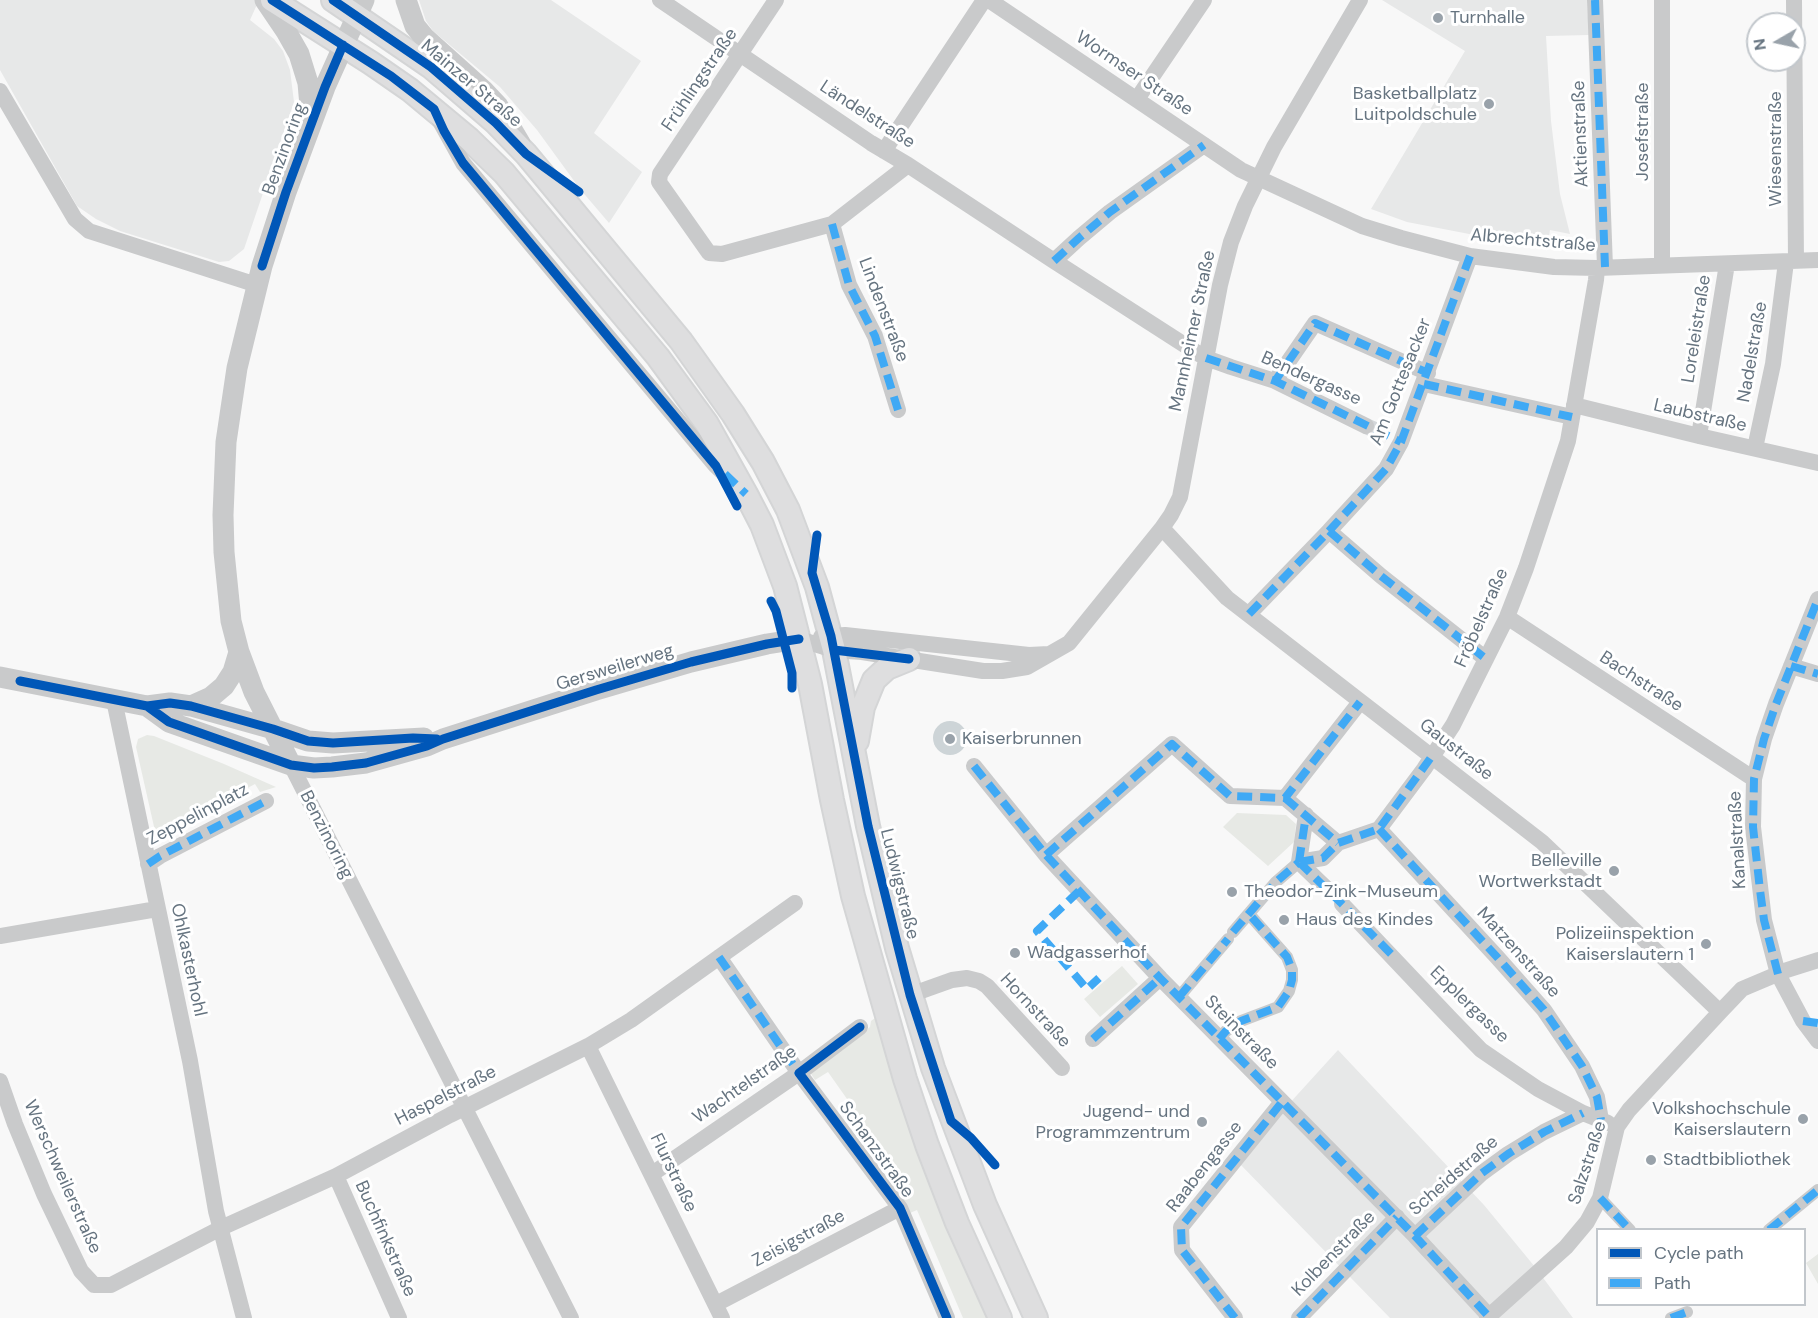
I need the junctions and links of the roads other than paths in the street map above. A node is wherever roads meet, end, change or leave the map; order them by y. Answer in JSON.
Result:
{"nodes":[{"id":1,"x":265,"y":0,"type":"edge"},
{"id":2,"x":272,"y":0,"type":"edge"},
{"id":3,"x":333,"y":0,"type":"edge"},
{"id":4,"x":406,"y":0,"type":"edge"},
{"id":5,"x":660,"y":0,"type":"edge"},
{"id":6,"x":776,"y":0,"type":"edge"},
{"id":7,"x":984,"y":0,"type":"edge"},
{"id":8,"x":989,"y":0,"type":"edge"},
{"id":9,"x":1204,"y":0,"type":"edge"},
{"id":10,"x":1360,"y":0,"type":"edge"},
{"id":11,"x":1595,"y":0,"type":"edge"},
{"id":12,"x":1662,"y":0,"type":"edge"},
{"id":13,"x":1794,"y":0,"type":"edge"},
{"id":14,"x":361,"y":8,"type":"edge"},
{"id":15,"x":343,"y":45,"type":"junction"},
{"id":16,"x":741,"y":55,"type":"junction"},
{"id":17,"x":0,"y":91,"type":"edge"},
{"id":18,"x":1137,"y":99,"type":"junction"},
{"id":19,"x":312,"y":122,"type":"junction"},
{"id":20,"x":1204,"y":145,"type":"junction"},
{"id":21,"x":884,"y":151,"type":"junction"},
{"id":22,"x":526,"y":154,"type":"junction"},
{"id":23,"x":908,"y":165,"type":"junction"},
{"id":24,"x":1258,"y":179,"type":"junction"},
{"id":25,"x":832,"y":224,"type":"junction"},
{"id":26,"x":1470,"y":256,"type":"junction"},
{"id":27,"x":1818,"y":260,"type":"edge"},
{"id":28,"x":1054,"y":261,"type":"junction"},
{"id":29,"x":1791,"y":261,"type":"junction"},
{"id":30,"x":1727,"y":264,"type":"junction"},
{"id":31,"x":1662,"y":265,"type":"junction"},
{"id":32,"x":1601,"y":268,"type":"junction"},
{"id":33,"x":257,"y":285,"type":"junction"},
{"id":34,"x":1206,"y":358,"type":"junction"},
{"id":35,"x":1426,"y":379,"type":"junction"},
{"id":36,"x":1275,"y":381,"type":"junction"},
{"id":37,"x":898,"y":410,"type":"dead end"},
{"id":38,"x":1573,"y":411,"type":"junction"},
{"id":39,"x":1366,"y":426,"type":"tunnel mouth"},
{"id":40,"x":1699,"y":436,"type":"junction"},
{"id":41,"x":1755,"y":448,"type":"junction"},
{"id":42,"x":1818,"y":463,"type":"edge"},
{"id":43,"x":1162,"y":528,"type":"junction"},
{"id":44,"x":1329,"y":531,"type":"junction"},
{"id":45,"x":1818,"y":599,"type":"edge"},
{"id":46,"x":1249,"y":614,"type":"junction"},
{"id":47,"x":1507,"y":617,"type":"junction"},
{"id":48,"x":799,"y":639,"type":"junction"},
{"id":49,"x":832,"y":643,"type":"junction"},
{"id":50,"x":238,"y":652,"type":"junction"},
{"id":51,"x":1053,"y":654,"type":"junction"},
{"id":52,"x":909,"y":659,"type":"junction"},
{"id":53,"x":1486,"y":659,"type":"junction"},
{"id":54,"x":1791,"y":666,"type":"junction"},
{"id":55,"x":1818,"y":674,"type":"edge"},
{"id":56,"x":0,"y":677,"type":"edge"},
{"id":57,"x":114,"y":700,"type":"junction"},
{"id":58,"x":1360,"y":702,"type":"junction"},
{"id":59,"x":147,"y":705,"type":"junction"},
{"id":60,"x":190,"y":706,"type":"junction"},
{"id":61,"x":273,"y":729,"type":"junction"},
{"id":62,"x":443,"y":739,"type":"junction"},
{"id":63,"x":1432,"y":756,"type":"junction"},
{"id":64,"x":854,"y":758,"type":"junction"},
{"id":65,"x":291,"y":765,"type":"junction"},
{"id":66,"x":974,"y":766,"type":"dead end"},
{"id":67,"x":1754,"y":779,"type":"junction"},
{"id":68,"x":1285,"y":798,"type":"junction"},
{"id":69,"x":266,"y":801,"type":"dead end"},
{"id":70,"x":1306,"y":815,"type":"junction"},
{"id":71,"x":1379,"y":829,"type":"junction"},
{"id":72,"x":1338,"y":843,"type":"junction"},
{"id":73,"x":1046,"y":855,"type":"junction"},
{"id":74,"x":1299,"y":862,"type":"junction"},
{"id":75,"x":148,"y":864,"type":"junction"},
{"id":76,"x":1329,"y":891,"type":"dead end"},
{"id":77,"x":795,"y":903,"type":"dead end"},
{"id":78,"x":1342,"y":904,"type":"dead end"},
{"id":79,"x":157,"y":909,"type":"junction"},
{"id":80,"x":1249,"y":914,"type":"junction"},
{"id":81,"x":0,"y":936,"type":"edge"},
{"id":82,"x":719,"y":957,"type":"junction"},
{"id":83,"x":1818,"y":960,"type":"edge"},
{"id":84,"x":1778,"y":974,"type":"junction"},
{"id":85,"x":1160,"y":978,"type":"junction"},
{"id":86,"x":910,"y":995,"type":"junction"},
{"id":87,"x":1179,"y":997,"type":"junction"},
{"id":88,"x":1720,"y":1012,"type":"junction"},
{"id":89,"x":1811,"y":1022,"type":"edge"},
{"id":90,"x":860,"y":1027,"type":"dead end"},
{"id":91,"x":1093,"y":1039,"type":"dead end"},
{"id":92,"x":1220,"y":1039,"type":"junction"},
{"id":93,"x":1818,"y":1041,"type":"edge"},
{"id":94,"x":588,"y":1046,"type":"junction"},
{"id":95,"x":1062,"y":1068,"type":"dead end"},
{"id":96,"x":799,"y":1073,"type":"junction"},
{"id":97,"x":0,"y":1081,"type":"edge"},
{"id":98,"x":1282,"y":1102,"type":"junction"},
{"id":99,"x":464,"y":1108,"type":"junction"},
{"id":100,"x":1583,"y":1113,"type":"junction"},
{"id":101,"x":1601,"y":1120,"type":"junction"},
{"id":102,"x":1617,"y":1126,"type":"junction"},
{"id":103,"x":651,"y":1173,"type":"junction"},
{"id":104,"x":336,"y":1176,"type":"junction"},
{"id":105,"x":1818,"y":1191,"type":"edge"},
{"id":106,"x":1600,"y":1198,"type":"junction"},
{"id":107,"x":900,"y":1208,"type":"junction"},
{"id":108,"x":1397,"y":1217,"type":"junction"},
{"id":109,"x":221,"y":1228,"type":"junction"},
{"id":110,"x":1628,"y":1228,"type":"edge"},
{"id":111,"x":1772,"y":1228,"type":"edge"},
{"id":112,"x":1415,"y":1236,"type":"junction"},
{"id":113,"x":94,"y":1285,"type":"joint"},
{"id":114,"x":719,"y":1311,"type":"edge"},
{"id":115,"x":1687,"y":1311,"type":"edge"},
{"id":116,"x":244,"y":1318,"type":"edge"},
{"id":117,"x":399,"y":1318,"type":"edge"},
{"id":118,"x":571,"y":1318,"type":"edge"},
{"id":119,"x":947,"y":1318,"type":"edge"},
{"id":120,"x":1000,"y":1318,"type":"edge"},
{"id":121,"x":1036,"y":1318,"type":"edge"},
{"id":122,"x":1235,"y":1318,"type":"edge"},
{"id":123,"x":1299,"y":1318,"type":"edge"},
{"id":124,"x":1488,"y":1318,"type":"edge"},
{"id":125,"x":1671,"y":1318,"type":"edge"}],
"edges":[{"from":1,"to":19,"type":"street"},
{"from":2,"to":15,"type":"main road"},
{"from":3,"to":14,"type":"main road","name":"Mainzer Straße"},
{"from":4,"to":22,"type":"street"},
{"from":5,"to":16,"type":"street","name":"Ländelstraße"},
{"from":6,"to":16,"type":"street","name":"Frühlingstraße"},
{"from":7,"to":21,"type":"street"},
{"from":8,"to":18,"type":"street","name":"Wormser Straße"},
{"from":9,"to":18,"type":"street"},
{"from":10,"to":24,"type":"street","name":"Mannheimer Straße"},
{"from":11,"to":32,"type":"street","name":"Aktienstraße"},
{"from":12,"to":31,"type":"street","name":"Josefstraße"},
{"from":13,"to":29,"type":"street","name":"Wiesenstraße"},
{"from":14,"to":15,"type":"street","name":"Benzinoring"},
{"from":14,"to":22,"type":"main road","name":"Mainzer Straße"},
{"from":15,"to":19,"type":"street","name":"Benzinoring"},
{"from":15,"to":48,"type":"main road"},
{"from":16,"to":21,"type":"street","name":"Ländelstraße"},
{"from":16,"to":25,"type":"street","name":"Frühlingstraße"},
{"from":17,"to":33,"type":"street"},
{"from":18,"to":20,"type":"street","name":"Wormser Straße"},
{"from":19,"to":33,"type":"street","name":"Benzinoring"},
{"from":20,"to":24,"type":"street","name":"Wormser Straße"},
{"from":20,"to":28,"type":"street"},
{"from":21,"to":23,"type":"street","name":"Ländelstraße"},
{"from":22,"to":49,"type":"main road","name":"Mainzer Straße"},
{"from":23,"to":25,"type":"street"},
{"from":23,"to":28,"type":"street","name":"Ländelstraße"},
{"from":24,"to":26,"type":"street","name":"Albrechtstraße"},
{"from":24,"to":34,"type":"street","name":"Mannheimer Straße"},
{"from":25,"to":37,"type":"street","name":"Lindenstraße"},
{"from":26,"to":32,"type":"street","name":"Albrechtstraße"},
{"from":26,"to":35,"type":"street","name":"Am Gottesacker"},
{"from":27,"to":29,"type":"street","name":"Albrechtstraße"},
{"from":28,"to":34,"type":"street","name":"Ländelstraße"},
{"from":29,"to":30,"type":"street","name":"Albrechtstraße"},
{"from":29,"to":41,"type":"street","name":"Nadelstraße"},
{"from":30,"to":31,"type":"street","name":"Albrechtstraße"},
{"from":30,"to":40,"type":"street","name":"Loreleistraße"},
{"from":31,"to":32,"type":"street","name":"Albrechtstraße"},
{"from":32,"to":38,"type":"street","name":"Fröbelstraße"},
{"from":33,"to":50,"type":"street","name":"Benzinoring"},
{"from":34,"to":36,"type":"street","name":"Bendergasse"},
{"from":34,"to":43,"type":"street","name":"Mannheimer Straße"},
{"from":35,"to":36,"type":"street","name":"Laubstraße"},
{"from":35,"to":38,"type":"street","name":"Laubstraße"},
{"from":35,"to":44,"type":"street","name":"Am Gottesacker"},
{"from":36,"to":39,"type":"street","name":"Bendergasse"},
{"from":38,"to":40,"type":"street","name":"Laubstraße"},
{"from":38,"to":47,"type":"street","name":"Fröbelstraße"},
{"from":40,"to":41,"type":"street","name":"Laubstraße"},
{"from":41,"to":42,"type":"street","name":"Laubstraße"},
{"from":43,"to":46,"type":"street","name":"Gaustraße"},
{"from":43,"to":51,"type":"street","name":"Mannheimer Straße"},
{"from":44,"to":46,"type":"street","name":"Am Gottesacker"},
{"from":44,"to":53,"type":"street"},
{"from":45,"to":54,"type":"street","name":"Kanalstraße"},
{"from":46,"to":58,"type":"street","name":"Gaustraße"},
{"from":47,"to":53,"type":"street","name":"Fröbelstraße"},
{"from":47,"to":67,"type":"street","name":"Bachstraße"},
{"from":48,"to":49,"type":"street","name":"Gersweilerweg"},
{"from":48,"to":62,"type":"street","name":"Gersweilerweg"},
{"from":48,"to":120,"type":"main road"},
{"from":49,"to":51,"type":"street"},
{"from":49,"to":52,"type":"street","name":"Mannheimer Straße"},
{"from":49,"to":64,"type":"main road","name":"Ludwigstraße"},
{"from":50,"to":60,"type":"street"},
{"from":50,"to":61,"type":"street","name":"Benzinoring"},
{"from":51,"to":52,"type":"street","name":"Mannheimer Straße"},
{"from":52,"to":64,"type":"main road"},
{"from":53,"to":63,"type":"street","name":"Fröbelstraße"},
{"from":54,"to":55,"type":"street"},
{"from":54,"to":67,"type":"street","name":"Kanalstraße"},
{"from":56,"to":57,"type":"street","name":"Gersweilerweg"},
{"from":57,"to":59,"type":"street","name":"Gersweilerweg"},
{"from":57,"to":75,"type":"street","name":"Ohlkasterhohl"},
{"from":58,"to":63,"type":"street","name":"Gaustraße"},
{"from":58,"to":68,"type":"street"},
{"from":59,"to":60,"type":"street","name":"Gersweilerweg"},
{"from":59,"to":65,"type":"street","name":"Gersweilerweg"},
{"from":60,"to":61,"type":"street","name":"Gersweilerweg"},
{"from":61,"to":62,"type":"street","name":"Gersweilerweg"},
{"from":61,"to":65,"type":"street","name":"Benzinoring"},
{"from":62,"to":65,"type":"street","name":"Gersweilerweg"},
{"from":63,"to":71,"type":"street","name":"Fröbelstraße"},
{"from":63,"to":88,"type":"street","name":"Gaustraße"},
{"from":64,"to":86,"type":"main road","name":"Ludwigstraße"},
{"from":65,"to":99,"type":"street","name":"Benzinoring"},
{"from":66,"to":73,"type":"street","name":"Steinstraße"},
{"from":67,"to":84,"type":"street","name":"Kanalstraße"},
{"from":68,"to":70,"type":"street"},
{"from":68,"to":73,"type":"street"},
{"from":69,"to":75,"type":"street","name":"Zeppelinplatz"},
{"from":70,"to":72,"type":"street"},
{"from":70,"to":74,"type":"street"},
{"from":71,"to":72,"type":"street"},
{"from":71,"to":101,"type":"street","name":"Matzenstraße"},
{"from":72,"to":74,"type":"street"},
{"from":73,"to":85,"type":"street","name":"Steinstraße"},
{"from":74,"to":76,"type":"street"},
{"from":74,"to":80,"type":"street"},
{"from":75,"to":79,"type":"street","name":"Ohlkasterhohl"},
{"from":77,"to":82,"type":"street","name":"Haspelstraße"},
{"from":78,"to":100,"type":"street","name":"Epplergasse"},
{"from":79,"to":81,"type":"street"},
{"from":79,"to":109,"type":"street","name":"Ohlkasterhohl"},
{"from":80,"to":87,"type":"street"},
{"from":80,"to":92,"type":"street"},
{"from":82,"to":94,"type":"street","name":"Haspelstraße"},
{"from":82,"to":96,"type":"street","name":"Schanzstraße"},
{"from":83,"to":84,"type":"street","name":"Salzstraße"},
{"from":84,"to":88,"type":"street","name":"Salzstraße"},
{"from":84,"to":89,"type":"street","name":"Kanalstraße"},
{"from":85,"to":87,"type":"street","name":"Steinstraße"},
{"from":85,"to":91,"type":"street","name":"Hornstraße"},
{"from":86,"to":95,"type":"street","name":"Hornstraße"},
{"from":86,"to":121,"type":"main road","name":"Ludwigstraße"},
{"from":87,"to":92,"type":"street","name":"Steinstraße"},
{"from":88,"to":102,"type":"street","name":"Salzstraße"},
{"from":89,"to":93,"type":"street","name":"Kanalstraße"},
{"from":90,"to":96,"type":"street","name":"Wachtelstraße"},
{"from":92,"to":98,"type":"street","name":"Steinstraße"},
{"from":94,"to":99,"type":"street","name":"Haspelstraße"},
{"from":94,"to":103,"type":"street","name":"Flurstraße"},
{"from":96,"to":103,"type":"street","name":"Wachtelstraße"},
{"from":96,"to":107,"type":"street","name":"Schanzstraße"},
{"from":97,"to":113,"type":"street","name":"Werschweilerstraße"},
{"from":98,"to":108,"type":"street","name":"Steinstraße"},
{"from":98,"to":122,"type":"street","name":"Raabengasse"},
{"from":99,"to":104,"type":"street","name":"Haspelstraße"},
{"from":99,"to":118,"type":"street","name":"Benzinoring"},
{"from":100,"to":101,"type":"street","name":"Epplergasse"},
{"from":100,"to":112,"type":"street","name":"Scheidstraße"},
{"from":101,"to":102,"type":"street","name":"Epplergasse"},
{"from":102,"to":106,"type":"street","name":"Salzstraße"},
{"from":103,"to":114,"type":"street","name":"Flurstraße"},
{"from":104,"to":109,"type":"street","name":"Haspelstraße"},
{"from":104,"to":117,"type":"street","name":"Buchfinkstraße"},
{"from":105,"to":111,"type":"street"},
{"from":106,"to":110,"type":"street"},
{"from":106,"to":124,"type":"street","name":"Salzstraße"},
{"from":107,"to":114,"type":"street","name":"Zeisigstraße"},
{"from":107,"to":119,"type":"street","name":"Schanzstraße"},
{"from":108,"to":112,"type":"street","name":"Steinstraße"},
{"from":108,"to":123,"type":"street","name":"Kolbenstraße"},
{"from":109,"to":113,"type":"street","name":"Haspelstraße"},
{"from":109,"to":116,"type":"street","name":"Ohlkasterhohl"},
{"from":112,"to":124,"type":"street","name":"Steinstraße"},
{"from":115,"to":125,"type":"street"}]}
